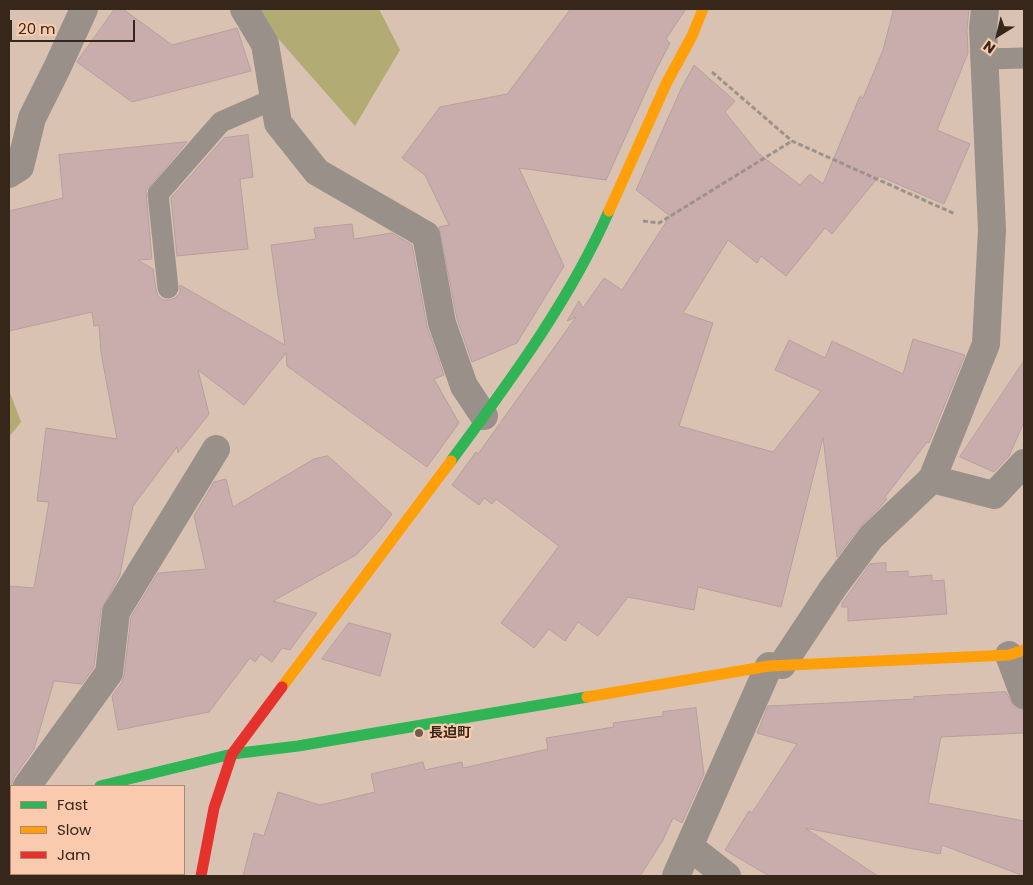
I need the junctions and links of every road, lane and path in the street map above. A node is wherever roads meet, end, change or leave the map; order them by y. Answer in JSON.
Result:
{"nodes":[{"id":1,"x":84,"y":9,"type":"edge"},
{"id":2,"x":244,"y":9,"type":"edge"},
{"id":3,"x":703,"y":9,"type":"edge"},
{"id":4,"x":985,"y":9,"type":"edge"},
{"id":5,"x":685,"y":49,"type":"junction"},
{"id":6,"x":1024,"y":58,"type":"edge"},
{"id":7,"x":985,"y":59,"type":"junction"},
{"id":8,"x":274,"y":99,"type":"junction"},
{"id":9,"x":792,"y":141,"type":"junction"},
{"id":10,"x":9,"y":174,"type":"edge"},
{"id":11,"x":608,"y":216,"type":"junction"},
{"id":12,"x":992,"y":230,"type":"junction"},
{"id":13,"x":168,"y":288,"type":"dead end"},
{"id":14,"x":484,"y":416,"type":"junction"},
{"id":15,"x":216,"y":449,"type":"dead end"},
{"id":16,"x":1024,"y":462,"type":"edge"},
{"id":17,"x":932,"y":479,"type":"junction"},
{"id":18,"x":1017,"y":653,"type":"edge"},
{"id":19,"x":775,"y":665,"type":"junction"},
{"id":20,"x":1024,"y":695,"type":"edge"},
{"id":21,"x":232,"y":754,"type":"junction"},
{"id":22,"x":27,"y":785,"type":"edge"},
{"id":23,"x":104,"y":785,"type":"edge"},
{"id":24,"x":690,"y":847,"type":"junction"},
{"id":25,"x":201,"y":876,"type":"edge"},
{"id":26,"x":676,"y":876,"type":"edge"},
{"id":27,"x":727,"y":876,"type":"edge"}],
"edges":[{"from":1,"to":10,"type":"street"},
{"from":2,"to":8,"type":"street"},
{"from":3,"to":5,"type":"street"},
{"from":4,"to":7,"type":"street"},
{"from":5,"to":9,"type":"path"},
{"from":5,"to":11,"type":"street"},
{"from":6,"to":7,"type":"lane"},
{"from":7,"to":12,"type":"street"},
{"from":8,"to":13,"type":"lane"},
{"from":8,"to":14,"type":"street"},
{"from":9,"to":11,"type":"path"},
{"from":9,"to":12,"type":"path"},
{"from":11,"to":14,"type":"street"},
{"from":12,"to":17,"type":"street"},
{"from":14,"to":21,"type":"street"},
{"from":15,"to":22,"type":"street"},
{"from":16,"to":17,"type":"street"},
{"from":17,"to":19,"type":"street"},
{"from":18,"to":19,"type":"street"},
{"from":18,"to":20,"type":"street"},
{"from":19,"to":21,"type":"street"},
{"from":19,"to":24,"type":"street"},
{"from":21,"to":23,"type":"street"},
{"from":21,"to":25,"type":"street"},
{"from":24,"to":26,"type":"street"},
{"from":24,"to":27,"type":"street"}]}
